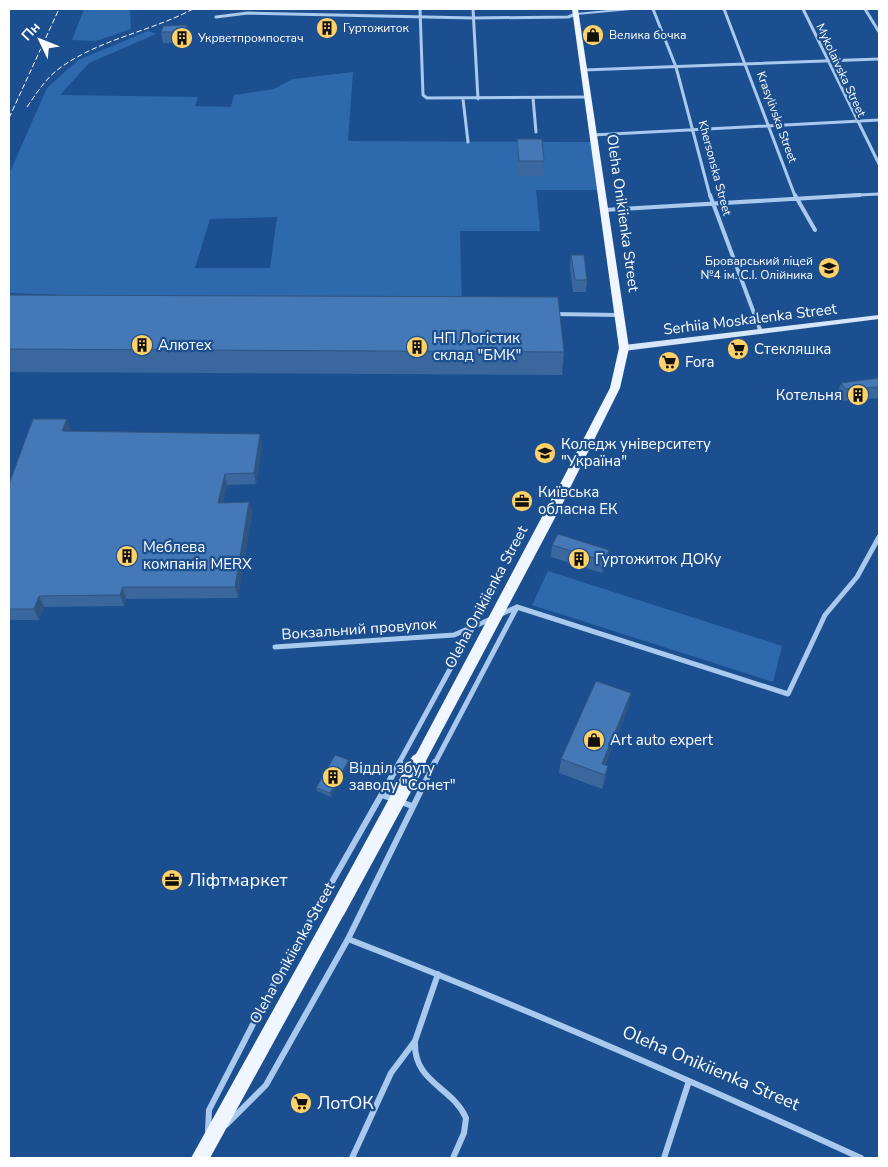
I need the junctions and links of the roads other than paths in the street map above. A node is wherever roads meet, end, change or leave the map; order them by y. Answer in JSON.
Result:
{"nodes":[{"id":1,"x":420,"y":9,"type":"edge"},
{"id":2,"x":473,"y":9,"type":"edge"},
{"id":3,"x":631,"y":9,"type":"edge"},
{"id":4,"x":653,"y":9,"type":"edge"},
{"id":5,"x":724,"y":9,"type":"edge"},
{"id":6,"x":803,"y":9,"type":"edge"},
{"id":7,"x":865,"y":9,"type":"edge"},
{"id":8,"x":576,"y":12,"type":"edge"},
{"id":9,"x":420,"y":16,"type":"junction"},
{"id":10,"x":216,"y":17,"type":"dead end"},
{"id":11,"x":473,"y":18,"type":"junction"},
{"id":12,"x":879,"y":32,"type":"edge"},
{"id":13,"x":879,"y":59,"type":"edge"},
{"id":14,"x":827,"y":61,"type":"junction"},
{"id":15,"x":747,"y":64,"type":"junction"},
{"id":16,"x":676,"y":67,"type":"junction"},
{"id":17,"x":584,"y":70,"type":"junction"},
{"id":18,"x":587,"y":97,"type":"junction"},
{"id":19,"x":533,"y":98,"type":"junction"},
{"id":20,"x":463,"y":99,"type":"junction"},
{"id":21,"x":478,"y":99,"type":"junction"},
{"id":22,"x":879,"y":120,"type":"edge"},
{"id":23,"x":856,"y":121,"type":"junction"},
{"id":24,"x":768,"y":124,"type":"junction"},
{"id":25,"x":694,"y":128,"type":"junction"},
{"id":26,"x":536,"y":132,"type":"dead end"},
{"id":27,"x":593,"y":135,"type":"junction"},
{"id":28,"x":468,"y":142,"type":"dead end"},
{"id":29,"x":879,"y":164,"type":"edge"},
{"id":30,"x":879,"y":194,"type":"edge"},
{"id":31,"x":796,"y":199,"type":"junction"},
{"id":32,"x":712,"y":204,"type":"junction"},
{"id":33,"x":604,"y":210,"type":"junction"},
{"id":34,"x":815,"y":230,"type":"dead end"},
{"id":35,"x":548,"y":314,"type":"edge"},
{"id":36,"x":619,"y":315,"type":"junction"},
{"id":37,"x":879,"y":317,"type":"edge"},
{"id":38,"x":761,"y":332,"type":"junction"},
{"id":39,"x":624,"y":348,"type":"junction"},
{"id":40,"x":879,"y":537,"type":"edge"},
{"id":41,"x":517,"y":607,"type":"junction"},
{"id":42,"x":474,"y":627,"type":"junction"},
{"id":43,"x":275,"y":647,"type":"dead end"},
{"id":44,"x":382,"y":795,"type":"junction"},
{"id":45,"x":412,"y":806,"type":"junction"},
{"id":46,"x":348,"y":938,"type":"junction"},
{"id":47,"x":438,"y":974,"type":"junction"},
{"id":48,"x":415,"y":1041,"type":"junction"},
{"id":49,"x":689,"y":1081,"type":"junction"},
{"id":50,"x":204,"y":1151,"type":"edge"},
{"id":51,"x":352,"y":1158,"type":"edge"},
{"id":52,"x":453,"y":1158,"type":"edge"},
{"id":53,"x":664,"y":1158,"type":"edge"},
{"id":54,"x":861,"y":1158,"type":"edge"}],
"edges":[{"from":1,"to":9,"type":"street"},
{"from":2,"to":11,"type":"street"},
{"from":3,"to":8,"type":"street"},
{"from":4,"to":16,"type":"street","name":"Khersonska Street"},
{"from":5,"to":15,"type":"street","name":"Krasylivska Street"},
{"from":6,"to":14,"type":"street","name":"Mykolaivska Street"},
{"from":7,"to":12,"type":"street"},
{"from":8,"to":11,"type":"street"},
{"from":8,"to":17,"type":"main road","name":"Oleha Onikiienka Street"},
{"from":9,"to":10,"type":"street"},
{"from":9,"to":11,"type":"street"},
{"from":9,"to":20,"type":"street"},
{"from":11,"to":21,"type":"street"},
{"from":13,"to":14,"type":"street"},
{"from":14,"to":15,"type":"street"},
{"from":14,"to":23,"type":"street","name":"Mykolaivska Street"},
{"from":15,"to":16,"type":"street"},
{"from":15,"to":24,"type":"street","name":"Krasylivska Street"},
{"from":16,"to":17,"type":"street"},
{"from":16,"to":25,"type":"street","name":"Khersonska Street"},
{"from":17,"to":18,"type":"main road","name":"Oleha Onikiienka Street"},
{"from":18,"to":19,"type":"street"},
{"from":18,"to":27,"type":"main road","name":"Oleha Onikiienka Street"},
{"from":19,"to":21,"type":"street"},
{"from":19,"to":26,"type":"street"},
{"from":20,"to":21,"type":"street"},
{"from":20,"to":28,"type":"street"},
{"from":22,"to":23,"type":"street"},
{"from":23,"to":24,"type":"street"},
{"from":23,"to":29,"type":"street","name":"Mykolaivska Street"},
{"from":24,"to":25,"type":"street"},
{"from":24,"to":31,"type":"street","name":"Krasylivska Street"},
{"from":25,"to":27,"type":"street"},
{"from":25,"to":32,"type":"street","name":"Khersonska Street"},
{"from":27,"to":33,"type":"main road","name":"Oleha Onikiienka Street"},
{"from":30,"to":31,"type":"street"},
{"from":31,"to":32,"type":"street"},
{"from":31,"to":34,"type":"street","name":"Krasylivska Street"},
{"from":32,"to":33,"type":"street"},
{"from":32,"to":38,"type":"street","name":"Khersonska Street"},
{"from":33,"to":36,"type":"main road","name":"Oleha Onikiienka Street"},
{"from":35,"to":36,"type":"street"},
{"from":36,"to":39,"type":"main road","name":"Oleha Onikiienka Street"},
{"from":37,"to":38,"type":"main road","name":"Serhiia Moskalenka Street"},
{"from":38,"to":39,"type":"main road","name":"Serhiia Moskalenka Street"},
{"from":39,"to":50,"type":"main road","name":"Oleha Onikiienka Street","bridge":true},
{"from":40,"to":41,"type":"street"},
{"from":41,"to":42,"type":"street","name":"Вокзальний провулок"},
{"from":41,"to":45,"type":"street"},
{"from":42,"to":43,"type":"street","name":"Вокзальний провулок"},
{"from":42,"to":44,"type":"street"},
{"from":44,"to":45,"type":"street"},
{"from":44,"to":50,"type":"street"},
{"from":45,"to":46,"type":"street"},
{"from":46,"to":47,"type":"street","name":"Oleha Onikiienka Street"},
{"from":46,"to":50,"type":"street"},
{"from":47,"to":48,"type":"street"},
{"from":47,"to":49,"type":"street","name":"Oleha Onikiienka Street"},
{"from":48,"to":51,"type":"street"},
{"from":48,"to":52,"type":"street"},
{"from":49,"to":53,"type":"street"},
{"from":49,"to":54,"type":"street","name":"Oleha Onikiienka Street"}]}
